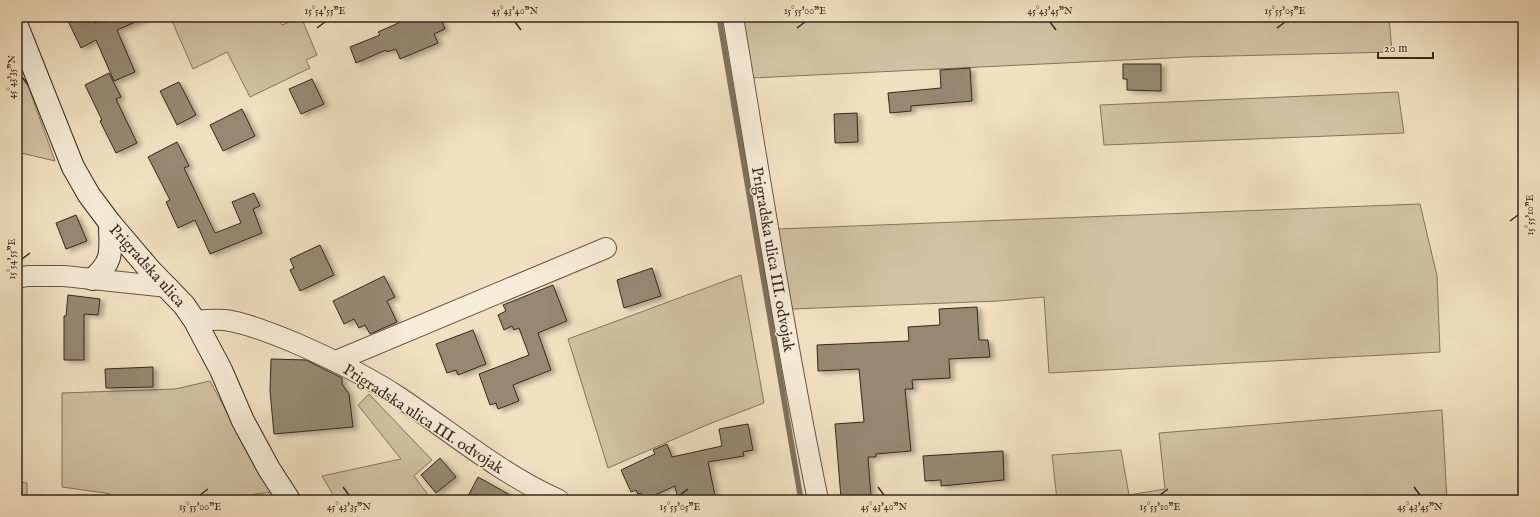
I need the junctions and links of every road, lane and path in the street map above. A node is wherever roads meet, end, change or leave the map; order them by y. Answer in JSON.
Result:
{"nodes":[{"id":1,"x":733,"y":17,"type":"edge"},
{"id":2,"x":17,"y":26,"type":"edge"},
{"id":3,"x":110,"y":223,"type":"junction"},
{"id":4,"x":606,"y":248,"type":"dead end"},
{"id":5,"x":17,"y":278,"type":"edge"},
{"id":6,"x":93,"y":279,"type":"junction"},
{"id":7,"x":168,"y":287,"type":"junction"},
{"id":8,"x":195,"y":321,"type":"junction"},
{"id":9,"x":336,"y":361,"type":"junction"},
{"id":10,"x":289,"y":500,"type":"edge"},
{"id":11,"x":559,"y":500,"type":"edge"},
{"id":12,"x":818,"y":500,"type":"edge"}],
"edges":[{"from":1,"to":12,"type":"street","name":"Prigradska ulica III. odvojak"},
{"from":2,"to":3,"type":"main road","name":"Prigradska ulica"},
{"from":3,"to":6,"type":"main road"},
{"from":3,"to":7,"type":"main road","name":"Prigradska ulica"},
{"from":4,"to":9,"type":"street"},
{"from":5,"to":6,"type":"street"},
{"from":6,"to":7,"type":"street"},
{"from":7,"to":8,"type":"main road","name":"Prigradska ulica"},
{"from":8,"to":9,"type":"street","name":"Prigradska ulica III. odvojak"},
{"from":8,"to":10,"type":"main road","name":"Prigradska ulica"},
{"from":9,"to":11,"type":"street","name":"Prigradska ulica III. odvojak"}]}
